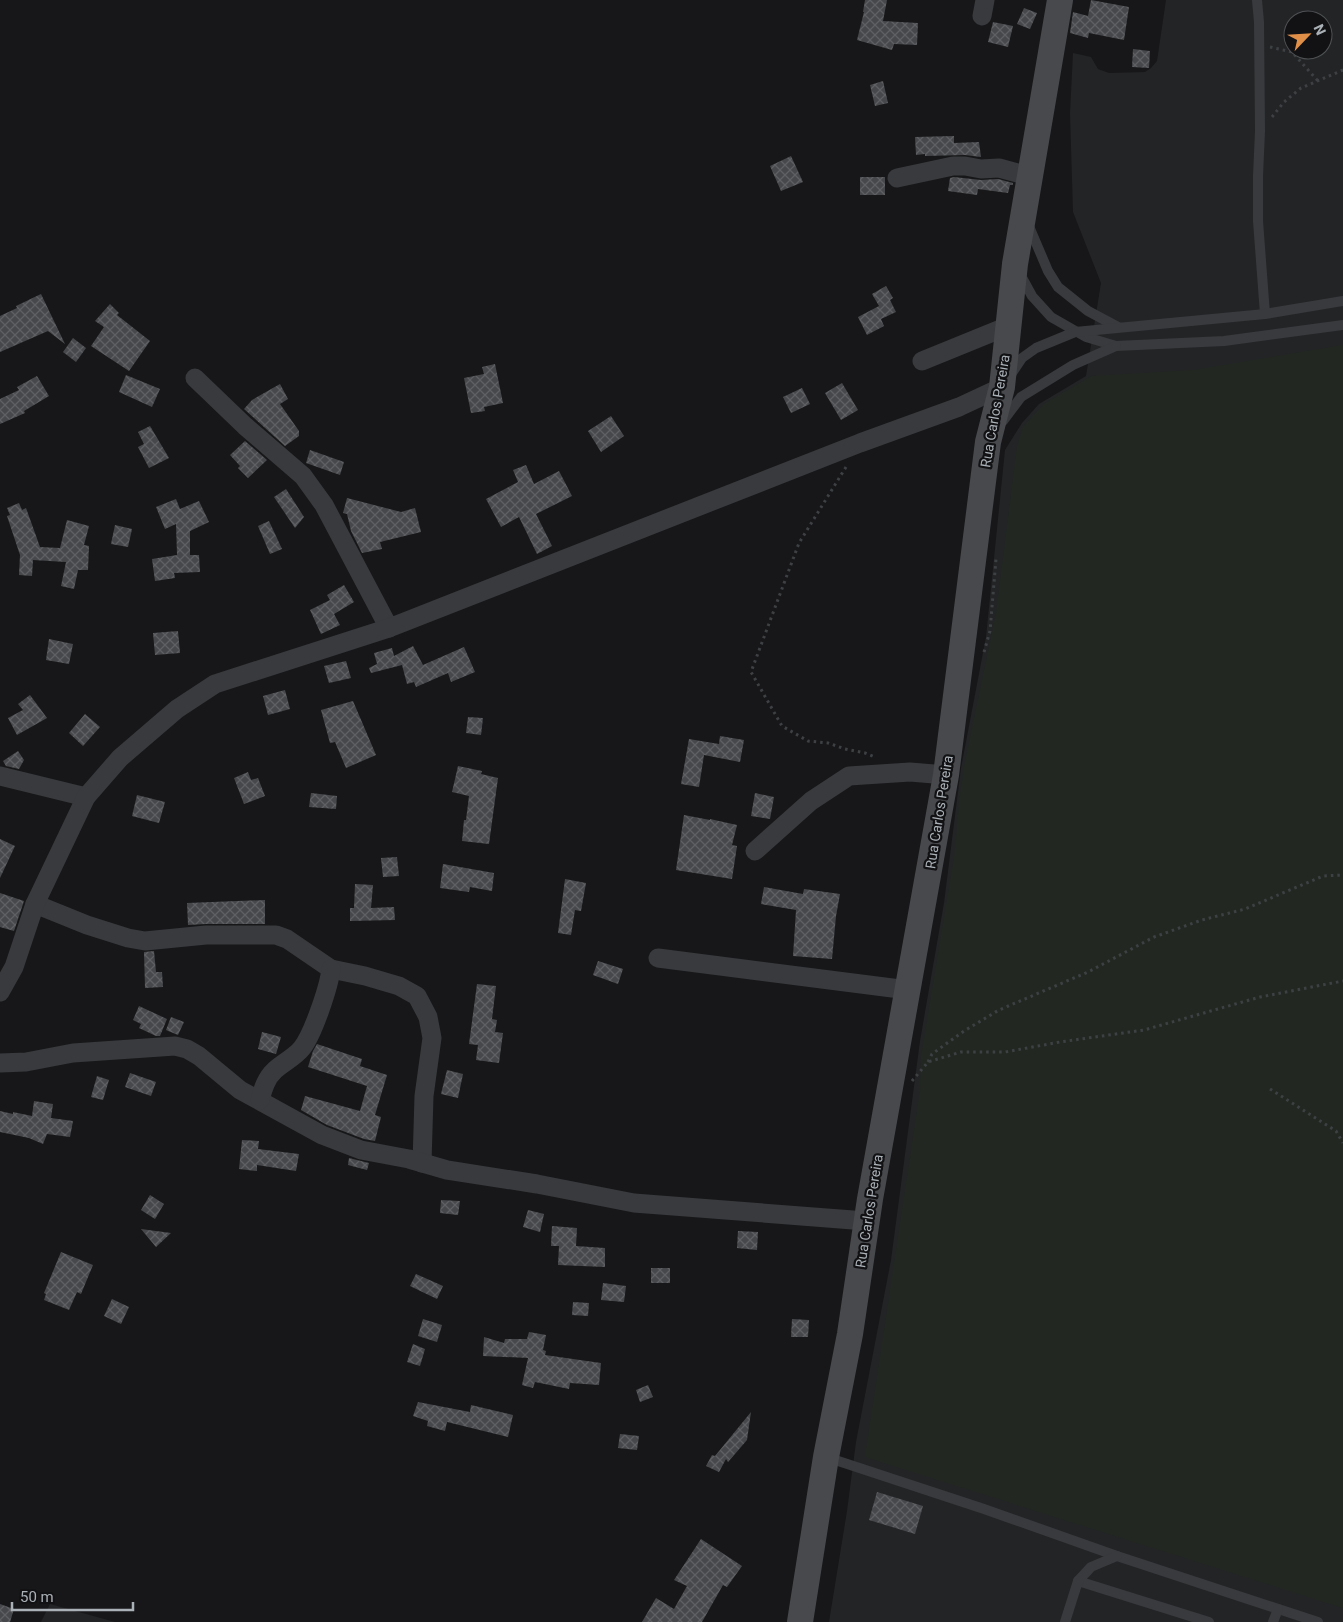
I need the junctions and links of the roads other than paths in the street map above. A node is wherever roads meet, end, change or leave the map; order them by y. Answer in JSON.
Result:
{"nodes":[{"id":1,"x":1060,"y":0,"type":"edge"},
{"id":2,"x":1257,"y":0,"type":"edge"},
{"id":3,"x":1029,"y":176,"type":"junction"},
{"id":4,"x":897,"y":178,"type":"dead end"},
{"id":5,"x":1023,"y":211,"type":"junction"},
{"id":6,"x":1015,"y":264,"type":"junction"},
{"id":7,"x":1343,"y":302,"type":"edge"},
{"id":8,"x":1265,"y":314,"type":"junction"},
{"id":9,"x":1008,"y":326,"type":"junction"},
{"id":10,"x":1343,"y":326,"type":"edge"},
{"id":11,"x":1118,"y":327,"type":"junction"},
{"id":12,"x":1074,"y":332,"type":"junction"},
{"id":13,"x":1116,"y":346,"type":"junction"},
{"id":14,"x":922,"y":361,"type":"dead end"},
{"id":15,"x":195,"y":378,"type":"dead end"},
{"id":16,"x":1002,"y":387,"type":"junction"},
{"id":17,"x":988,"y":442,"type":"junction"},
{"id":18,"x":389,"y":628,"type":"junction"},
{"id":19,"x":946,"y":775,"type":"junction"},
{"id":20,"x":0,"y":776,"type":"edge"},
{"id":21,"x":86,"y":797,"type":"junction"},
{"id":22,"x":755,"y":851,"type":"dead end"},
{"id":23,"x":35,"y":904,"type":"junction"},
{"id":24,"x":658,"y":958,"type":"dead end"},
{"id":25,"x":331,"y":969,"type":"junction"},
{"id":26,"x":908,"y":990,"type":"junction"},
{"id":27,"x":0,"y":992,"type":"edge"},
{"id":28,"x":0,"y":1062,"type":"edge"},
{"id":29,"x":260,"y":1100,"type":"junction"},
{"id":30,"x":422,"y":1163,"type":"junction"},
{"id":31,"x":866,"y":1221,"type":"junction"},
{"id":32,"x":826,"y":1457,"type":"junction"},
{"id":33,"x":1117,"y":1556,"type":"junction"},
{"id":34,"x":1078,"y":1581,"type":"junction"},
{"id":35,"x":1278,"y":1609,"type":"junction"},
{"id":36,"x":800,"y":1622,"type":"edge"},
{"id":37,"x":1065,"y":1622,"type":"edge"},
{"id":38,"x":1209,"y":1622,"type":"edge"},
{"id":39,"x":1273,"y":1622,"type":"edge"},
{"id":40,"x":1318,"y":1622,"type":"edge"}],
"edges":[{"from":1,"to":3,"type":"main road","name":"Rua Carlos Pereira"},
{"from":2,"to":8,"type":"lane"},
{"from":3,"to":4,"type":"street"},
{"from":3,"to":5,"type":"main road","name":"Rua Carlos Pereira"},
{"from":5,"to":6,"type":"main road","name":"Rua Carlos Pereira"},
{"from":5,"to":11,"type":"lane"},
{"from":6,"to":9,"type":"main road","name":"Rua Carlos Pereira"},
{"from":6,"to":12,"type":"lane"},
{"from":7,"to":8,"type":"lane"},
{"from":8,"to":11,"type":"lane"},
{"from":9,"to":14,"type":"street"},
{"from":9,"to":16,"type":"main road","name":"Rua Carlos Pereira"},
{"from":10,"to":13,"type":"lane"},
{"from":11,"to":12,"type":"lane"},
{"from":12,"to":13,"type":"lane"},
{"from":12,"to":16,"type":"lane"},
{"from":13,"to":17,"type":"lane"},
{"from":15,"to":18,"type":"street"},
{"from":16,"to":17,"type":"main road","name":"Rua Carlos Pereira"},
{"from":16,"to":18,"type":"street"},
{"from":17,"to":19,"type":"main road","name":"Rua Carlos Pereira"},
{"from":18,"to":21,"type":"street"},
{"from":19,"to":22,"type":"street"},
{"from":19,"to":26,"type":"main road","name":"Rua Carlos Pereira"},
{"from":20,"to":21,"type":"street"},
{"from":21,"to":23,"type":"street"},
{"from":23,"to":25,"type":"street"},
{"from":23,"to":27,"type":"street"},
{"from":24,"to":26,"type":"street"},
{"from":25,"to":29,"type":"street"},
{"from":25,"to":30,"type":"street"},
{"from":26,"to":31,"type":"main road","name":"Rua Carlos Pereira"},
{"from":28,"to":29,"type":"street"},
{"from":29,"to":30,"type":"street"},
{"from":30,"to":31,"type":"street"},
{"from":31,"to":32,"type":"main road","name":"Rua Carlos Pereira"},
{"from":32,"to":33,"type":"lane"},
{"from":32,"to":36,"type":"main road","name":"Rua Carlos Pereira"},
{"from":33,"to":34,"type":"lane"},
{"from":33,"to":35,"type":"lane"},
{"from":34,"to":37,"type":"lane"},
{"from":34,"to":38,"type":"lane"},
{"from":35,"to":39,"type":"lane"},
{"from":35,"to":40,"type":"lane"}]}
